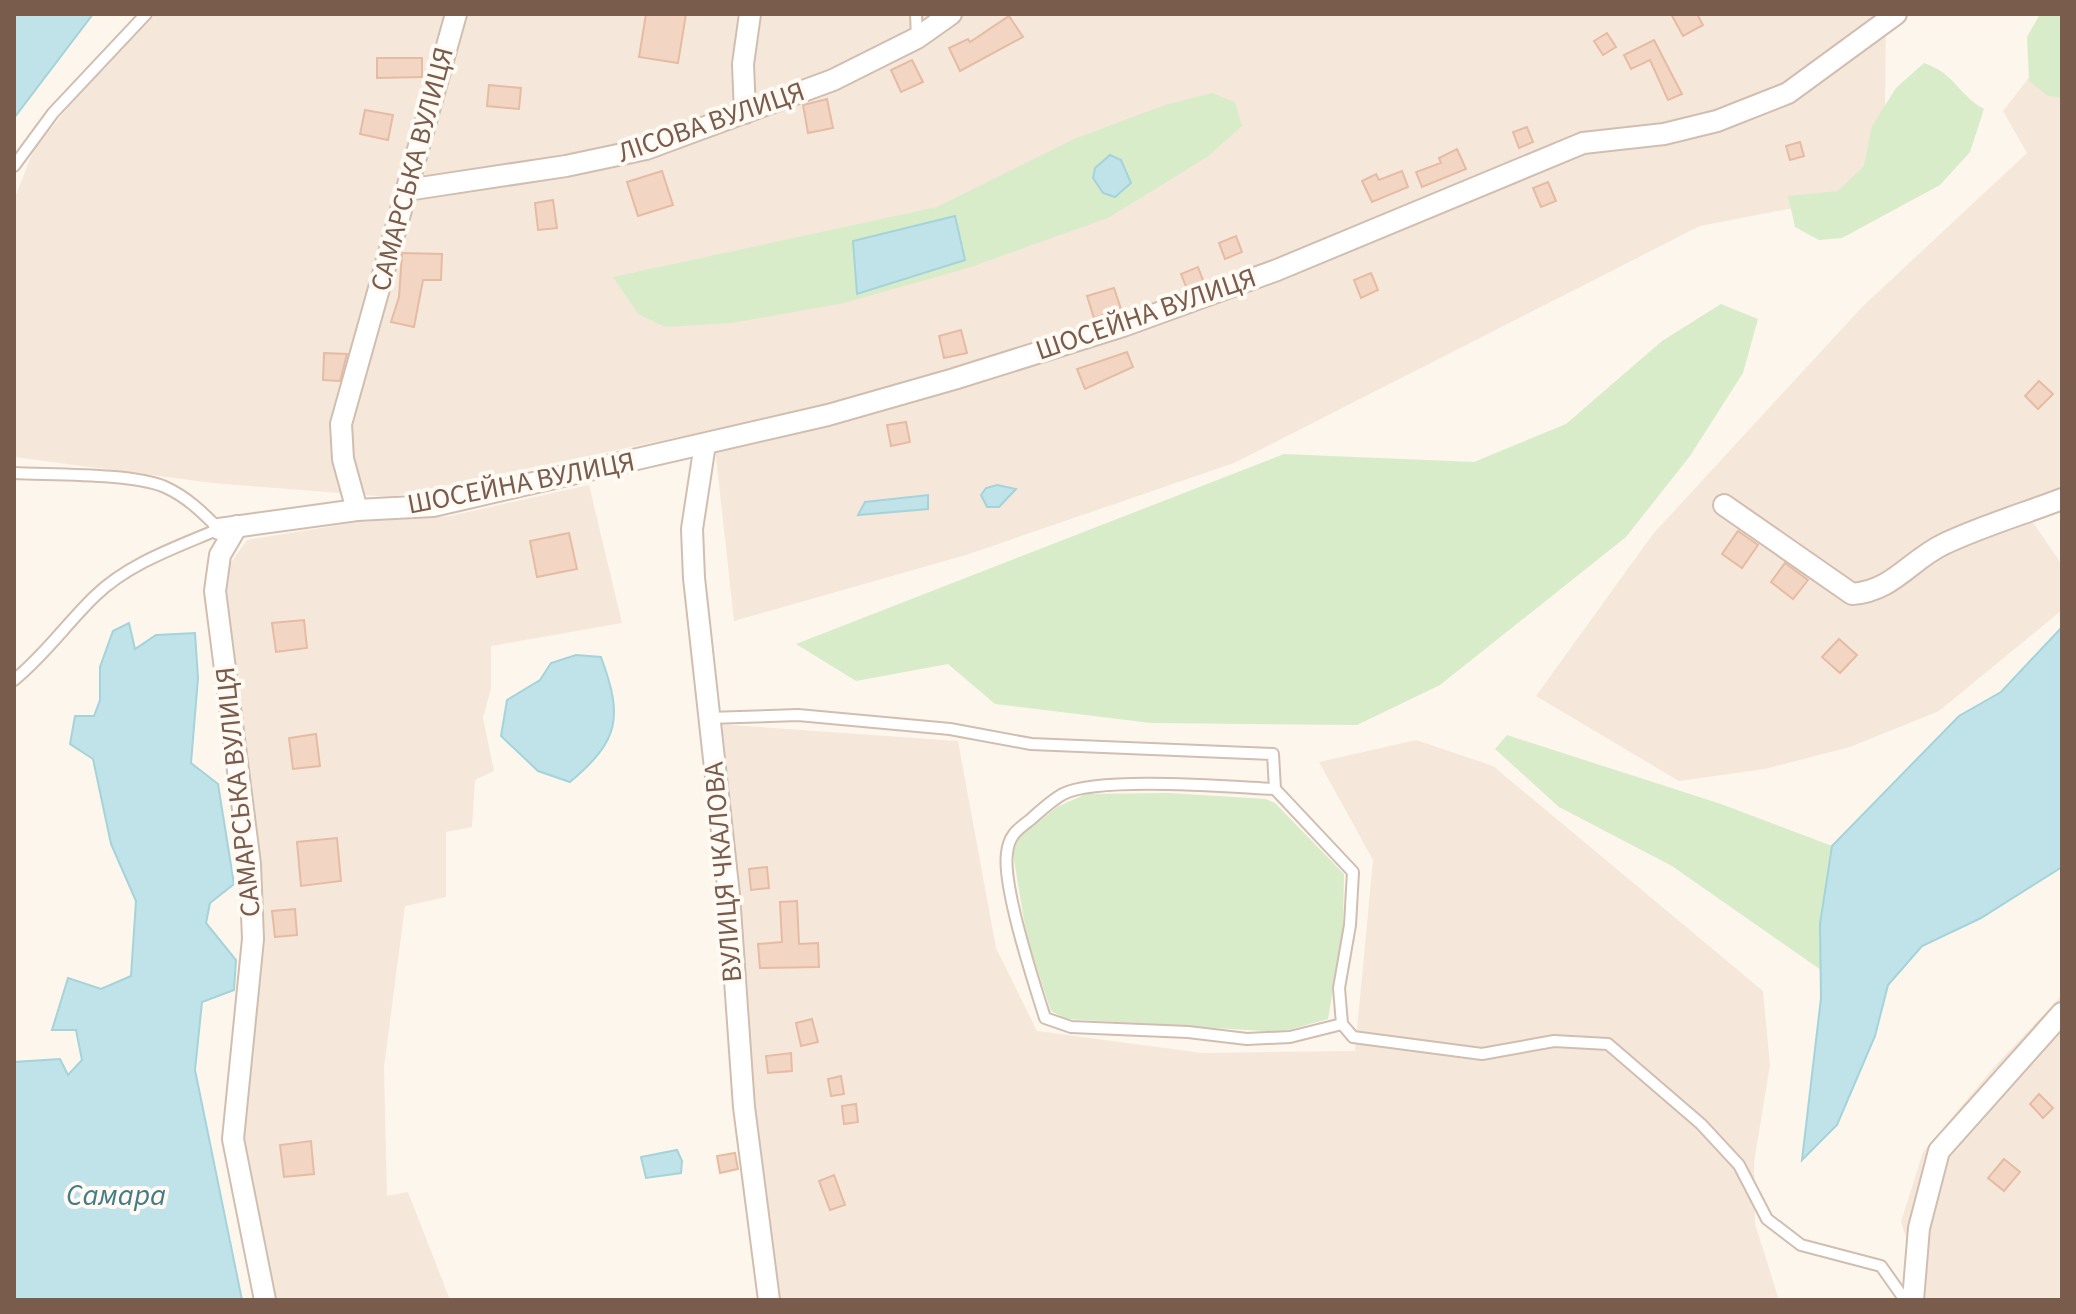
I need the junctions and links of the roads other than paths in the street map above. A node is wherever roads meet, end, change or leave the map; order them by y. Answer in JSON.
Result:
{"nodes":[{"id":1,"x":146,"y":14,"type":"edge"},
{"id":2,"x":456,"y":14,"type":"edge"},
{"id":3,"x":750,"y":14,"type":"edge"},
{"id":4,"x":916,"y":14,"type":"edge"},
{"id":5,"x":951,"y":14,"type":"edge"},
{"id":6,"x":1896,"y":14,"type":"edge"},
{"id":7,"x":917,"y":38,"type":"junction"},
{"id":8,"x":745,"y":113,"type":"junction"},
{"id":9,"x":14,"y":166,"type":"edge"},
{"id":10,"x":407,"y":190,"type":"junction"},
{"id":11,"x":705,"y":444,"type":"junction"},
{"id":12,"x":14,"y":473,"type":"edge"},
{"id":13,"x":2062,"y":499,"type":"edge"},
{"id":14,"x":1724,"y":505,"type":"dead end"},
{"id":15,"x":357,"y":510,"type":"junction"},
{"id":16,"x":228,"y":527,"type":"junction"},
{"id":17,"x":14,"y":680,"type":"edge"},
{"id":18,"x":708,"y":718,"type":"junction"},
{"id":19,"x":1275,"y":789,"type":"junction"},
{"id":20,"x":2062,"y":1013,"type":"edge"},
{"id":21,"x":1342,"y":1024,"type":"junction"},
{"id":22,"x":265,"y":1300,"type":"edge"},
{"id":23,"x":769,"y":1300,"type":"edge"},
{"id":24,"x":1905,"y":1300,"type":"edge"},
{"id":25,"x":1913,"y":1300,"type":"edge"}],
"edges":[{"from":1,"to":9,"type":"lane"},
{"from":2,"to":10,"type":"street","name":"САМАРСЬКА ВУЛИЦЯ"},
{"from":3,"to":8,"type":"street"},
{"from":4,"to":7,"type":"lane"},
{"from":5,"to":7,"type":"street","name":"ЛІСОВА ВУЛИЦЯ"},
{"from":6,"to":11,"type":"street","name":"ШОСЕЙНА ВУЛИЦЯ"},
{"from":7,"to":8,"type":"street","name":"ЛІСОВА ВУЛИЦЯ"},
{"from":8,"to":10,"type":"street","name":"ЛІСОВА ВУЛИЦЯ"},
{"from":10,"to":15,"type":"street","name":"САМАРСЬКА ВУЛИЦЯ"},
{"from":11,"to":15,"type":"street","name":"ШОСЕЙНА ВУЛИЦЯ"},
{"from":11,"to":18,"type":"street","name":"ВУЛИЦЯ ЧКАЛОВА"},
{"from":12,"to":16,"type":"lane"},
{"from":13,"to":14,"type":"street"},
{"from":15,"to":16,"type":"street","name":"ШОСЕЙНА ВУЛИЦЯ"},
{"from":16,"to":17,"type":"lane"},
{"from":16,"to":22,"type":"street","name":"САМАРСЬКА ВУЛИЦЯ"},
{"from":18,"to":19,"type":"lane"},
{"from":18,"to":23,"type":"street","name":"ВУЛИЦЯ ЧКАЛОВА"},
{"from":19,"to":21,"type":"lane"},
{"from":19,"to":21,"type":"lane"},
{"from":20,"to":25,"type":"street"},
{"from":21,"to":24,"type":"lane"}]}
